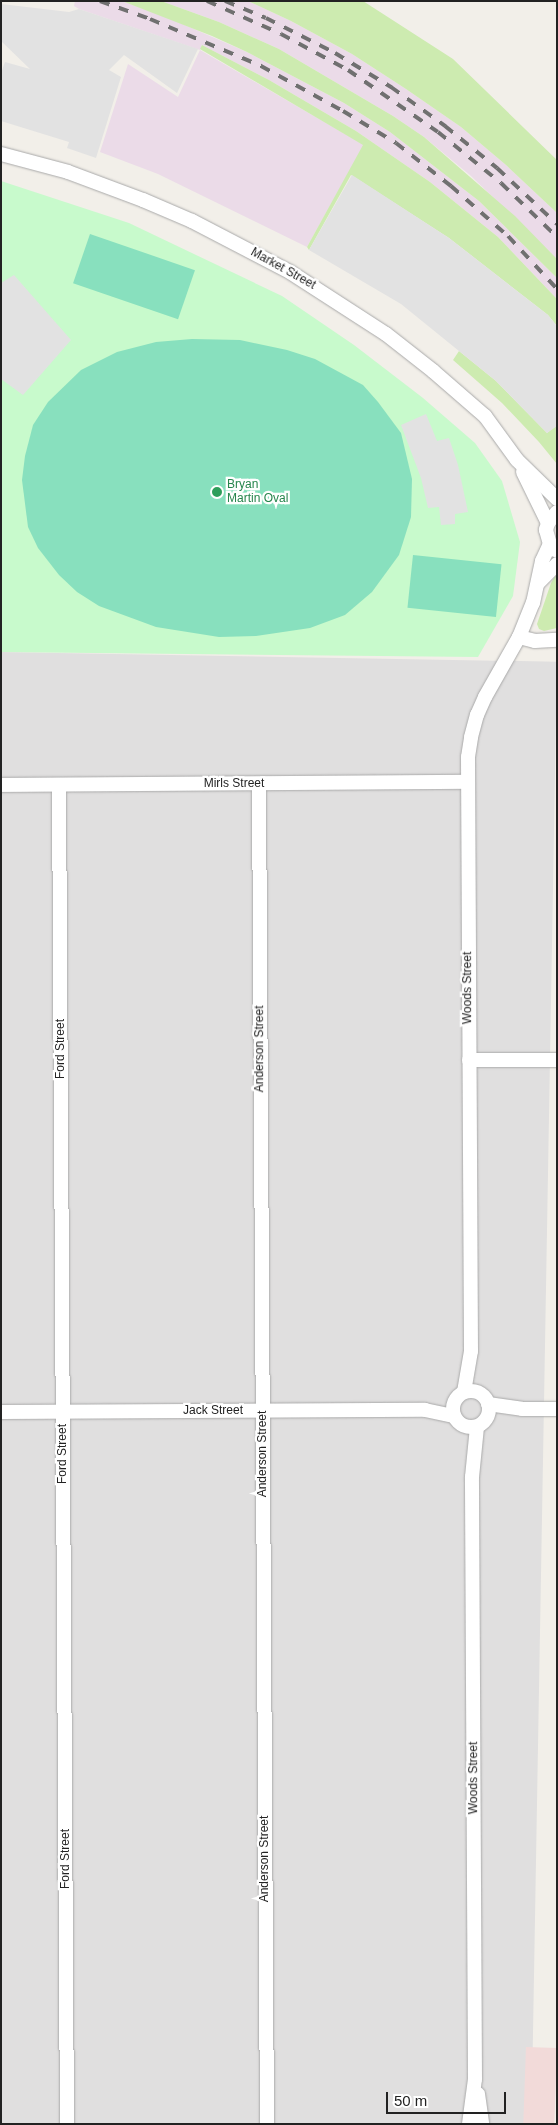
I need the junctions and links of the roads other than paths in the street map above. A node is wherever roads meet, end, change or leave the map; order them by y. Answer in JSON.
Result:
{"nodes":[{"id":1,"x":1,"y":154,"type":"edge"},
{"id":2,"x":517,"y":460,"type":"junction"},
{"id":3,"x":557,"y":499,"type":"edge"},
{"id":4,"x":552,"y":517,"type":"edge"},
{"id":5,"x":553,"y":548,"type":"edge"},
{"id":6,"x":557,"y":564,"type":"edge"},
{"id":7,"x":537,"y":584,"type":"junction"},
{"id":8,"x":519,"y":637,"type":"junction"},
{"id":9,"x":557,"y":640,"type":"edge"},
{"id":10,"x":466,"y":782,"type":"junction"},
{"id":11,"x":259,"y":784,"type":"junction"},
{"id":12,"x":1,"y":785,"type":"edge"},
{"id":13,"x":59,"y":785,"type":"junction"},
{"id":14,"x":468,"y":1060,"type":"junction"},
{"id":15,"x":557,"y":1060,"type":"edge"},
{"id":16,"x":471,"y":1392,"type":"junction"},
{"id":17,"x":557,"y":1409,"type":"edge"},
{"id":18,"x":488,"y":1410,"type":"junction"},
{"id":19,"x":62,"y":1411,"type":"junction"},
{"id":20,"x":263,"y":1411,"type":"junction"},
{"id":21,"x":1,"y":1412,"type":"edge"},
{"id":22,"x":462,"y":1418,"type":"junction"},
{"id":23,"x":475,"y":2079,"type":"junction"},
{"id":24,"x":67,"y":2124,"type":"edge"},
{"id":25,"x":267,"y":2124,"type":"edge"},
{"id":26,"x":470,"y":2124,"type":"edge"},
{"id":27,"x":481,"y":2124,"type":"edge"}],
"edges":[{"from":1,"to":2,"type":"street","name":"Market Street"},
{"from":2,"to":3,"type":"street","name":"Market Street"},
{"from":2,"to":4,"type":"street","name":"Market Street"},
{"from":4,"to":5,"type":"street"},
{"from":5,"to":7,"type":"street","name":"Woods Street"},
{"from":6,"to":7,"type":"street","name":"Woods Street"},
{"from":7,"to":8,"type":"street","name":"Woods Street"},
{"from":8,"to":9,"type":"street"},
{"from":8,"to":10,"type":"street","name":"Woods Street"},
{"from":10,"to":11,"type":"street","name":"Mirls Street"},
{"from":10,"to":14,"type":"street","name":"Woods Street"},
{"from":11,"to":13,"type":"street","name":"Mirls Street"},
{"from":11,"to":20,"type":"street","name":"Anderson Street"},
{"from":12,"to":13,"type":"street","name":"Mirls Street"},
{"from":13,"to":19,"type":"street","name":"Ford Street"},
{"from":14,"to":15,"type":"street"},
{"from":14,"to":16,"type":"street","name":"Woods Street"},
{"from":16,"to":18,"type":"street"},
{"from":16,"to":22,"type":"street"},
{"from":17,"to":18,"type":"street"},
{"from":18,"to":22,"type":"street"},
{"from":19,"to":20,"type":"street","name":"Jack Street"},
{"from":19,"to":21,"type":"street","name":"Jack Street"},
{"from":19,"to":24,"type":"street","name":"Ford Street"},
{"from":20,"to":22,"type":"street","name":"Jack Street"},
{"from":20,"to":25,"type":"street","name":"Anderson Street"},
{"from":22,"to":23,"type":"street","name":"Woods Street"},
{"from":23,"to":26,"type":"street","name":"Woods Street"},
{"from":23,"to":27,"type":"street","name":"Woods Street"},
{"from":26,"to":27,"type":"street"}]}
